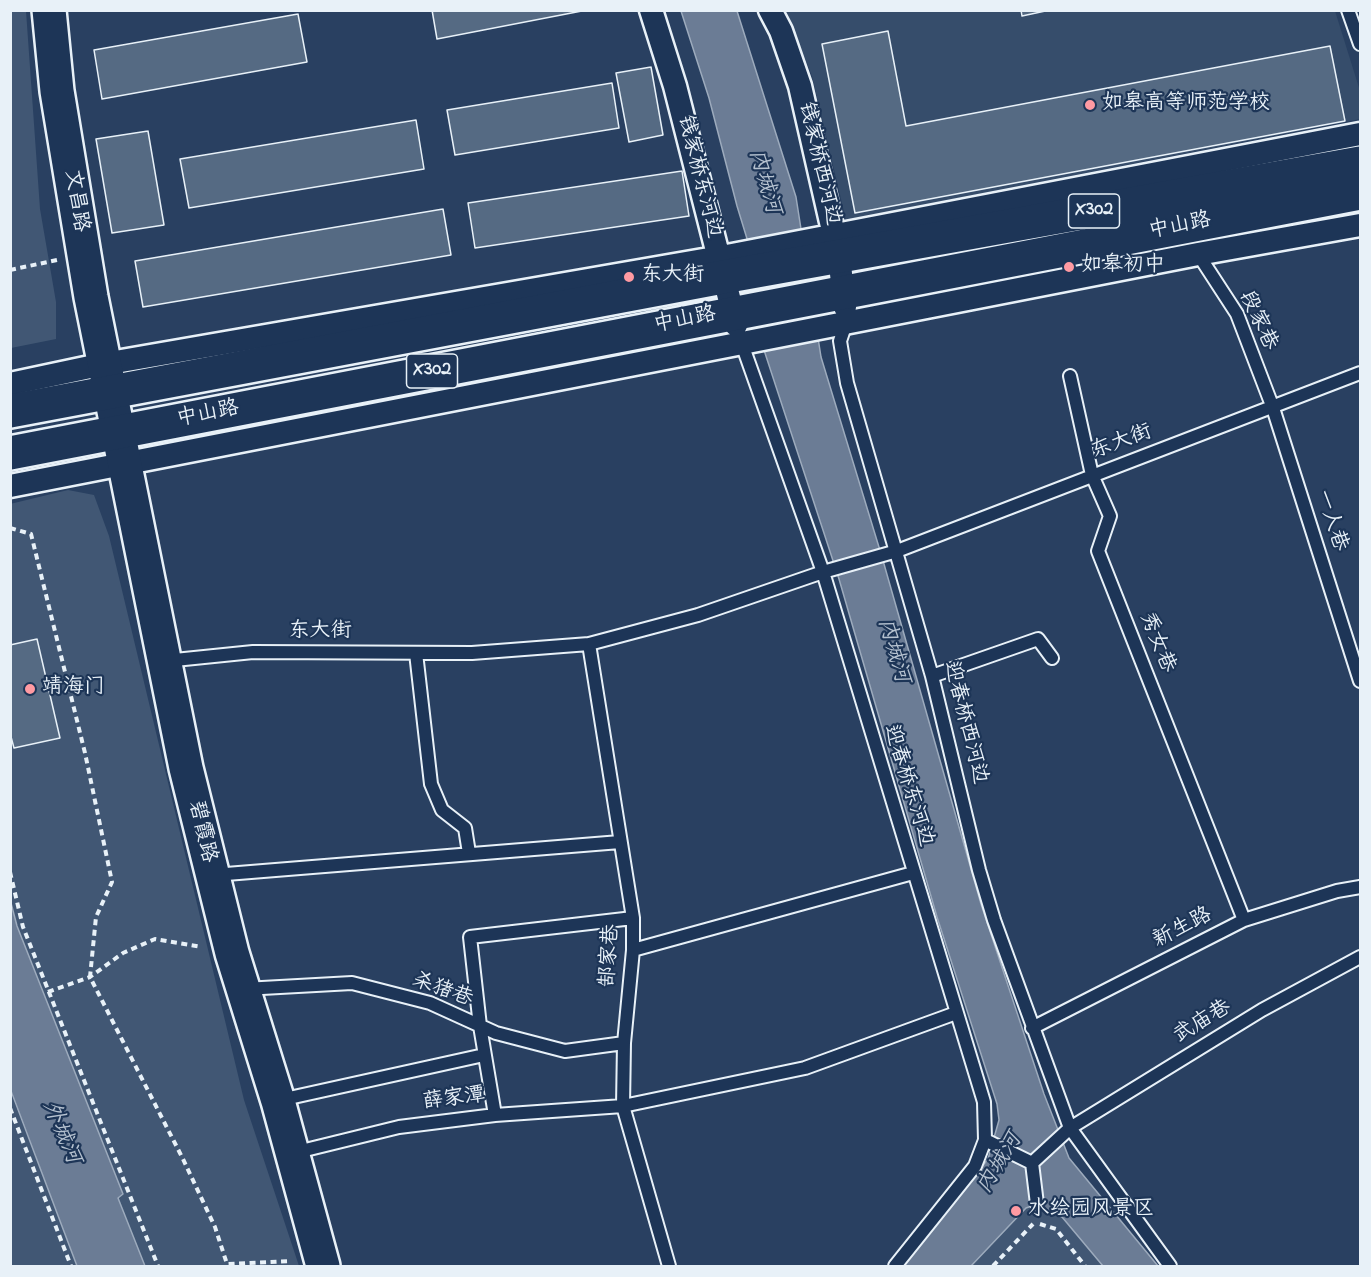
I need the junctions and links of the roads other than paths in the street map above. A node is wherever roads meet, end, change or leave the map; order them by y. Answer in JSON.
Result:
{"nodes":[{"id":1,"x":49,"y":10,"type":"edge"},
{"id":2,"x":651,"y":10,"type":"edge"},
{"id":3,"x":770,"y":10,"type":"edge"},
{"id":4,"x":1348,"y":10,"type":"edge"},
{"id":5,"x":1360,"y":44,"type":"edge"},
{"id":6,"x":1360,"y":134,"type":"edge"},
{"id":7,"x":1360,"y":163,"type":"edge"},
{"id":8,"x":1360,"y":192,"type":"edge"},
{"id":9,"x":1360,"y":225,"type":"edge"},
{"id":10,"x":830,"y":247,"type":"junction"},
{"id":11,"x":1198,"y":254,"type":"junction"},
{"id":12,"x":727,"y":266,"type":"junction"},
{"id":13,"x":840,"y":309,"type":"junction"},
{"id":14,"x":743,"y":327,"type":"junction"},
{"id":15,"x":1360,"y":373,"type":"edge"},
{"id":16,"x":1070,"y":376,"type":"dead end"},
{"id":17,"x":108,"y":377,"type":"junction"},
{"id":18,"x":10,"y":384,"type":"edge"},
{"id":19,"x":1273,"y":408,"type":"junction"},
{"id":20,"x":10,"y":411,"type":"edge"},
{"id":21,"x":119,"y":432,"type":"junction"},
{"id":22,"x":10,"y":453,"type":"edge"},
{"id":23,"x":125,"y":464,"type":"junction"},
{"id":24,"x":1092,"y":475,"type":"junction"},
{"id":25,"x":10,"y":486,"type":"edge"},
{"id":26,"x":897,"y":551,"type":"junction"},
{"id":27,"x":823,"y":572,"type":"junction"},
{"id":28,"x":589,"y":644,"type":"junction"},
{"id":29,"x":416,"y":653,"type":"junction"},
{"id":30,"x":1052,"y":658,"type":"dead end"},
{"id":31,"x":165,"y":661,"type":"junction"},
{"id":32,"x":932,"y":676,"type":"junction"},
{"id":33,"x":1360,"y":681,"type":"edge"},
{"id":34,"x":620,"y":842,"type":"junction"},
{"id":35,"x":469,"y":853,"type":"junction"},
{"id":36,"x":913,"y":873,"type":"junction"},
{"id":37,"x":211,"y":875,"type":"junction"},
{"id":38,"x":1360,"y":887,"type":"edge"},
{"id":39,"x":633,"y":918,"type":"junction"},
{"id":40,"x":1244,"y":920,"type":"junction"},
{"id":41,"x":633,"y":950,"type":"junction"},
{"id":42,"x":1360,"y":957,"type":"edge"},
{"id":43,"x":243,"y":990,"type":"junction"},
{"id":44,"x":956,"y":1012,"type":"junction"},
{"id":45,"x":480,"y":1026,"type":"junction"},
{"id":46,"x":1032,"y":1028,"type":"junction"},
{"id":47,"x":624,"y":1043,"type":"junction"},
{"id":48,"x":484,"y":1054,"type":"junction"},
{"id":49,"x":278,"y":1101,"type":"junction"},
{"id":50,"x":623,"y":1106,"type":"junction"},
{"id":51,"x":495,"y":1115,"type":"junction"},
{"id":52,"x":1070,"y":1128,"type":"junction"},
{"id":53,"x":985,"y":1140,"type":"junction"},
{"id":54,"x":292,"y":1153,"type":"junction"},
{"id":55,"x":1032,"y":1162,"type":"junction"},
{"id":56,"x":1037,"y":1204,"type":"dead end"},
{"id":57,"x":323,"y":1263,"type":"edge"},
{"id":58,"x":669,"y":1266,"type":"edge"},
{"id":59,"x":895,"y":1266,"type":"edge"},
{"id":60,"x":1170,"y":1266,"type":"edge"}],
"edges":[{"from":1,"to":17,"type":"main road","name":"文昌路"},
{"from":2,"to":12,"type":"street","name":"钱家桥东河边"},
{"from":3,"to":10,"type":"street","name":"钱家桥西河边"},
{"from":4,"to":5,"type":"lane"},
{"from":6,"to":10,"type":"street"},
{"from":7,"to":10,"type":"main road","name":"中山路","number":"X302"},
{"from":8,"to":13,"type":"main road","name":"中山路","number":"X302"},
{"from":9,"to":11,"type":"street"},
{"from":10,"to":12,"type":"main road","name":"中山路","number":"X302"},
{"from":10,"to":13,"type":"street","name":"钱家桥西河边"},
{"from":11,"to":13,"type":"street"},
{"from":11,"to":19,"type":"lane","name":"段家巷"},
{"from":12,"to":14,"type":"street","name":"钱家桥东河边"},
{"from":12,"to":17,"type":"main road","name":"中山路","number":"X302"},
{"from":13,"to":14,"type":"main road","name":"中山路","number":"X302"},
{"from":13,"to":26,"type":"lane","name":"迎春桥西河边"},
{"from":14,"to":21,"type":"main road","name":"中山路","number":"X302"},
{"from":14,"to":23,"type":"street"},
{"from":14,"to":27,"type":"lane","name":"迎春桥东河边"},
{"from":15,"to":19,"type":"lane","name":"东大街"},
{"from":16,"to":24,"type":"lane","name":"秀女巷"},
{"from":17,"to":18,"type":"street"},
{"from":17,"to":20,"type":"main road","name":"中山路","number":"X302"},
{"from":17,"to":21,"type":"main road","name":"碧霞路"},
{"from":19,"to":24,"type":"lane","name":"东大街"},
{"from":19,"to":33,"type":"lane","name":"一人巷"},
{"from":21,"to":22,"type":"main road","name":"中山路","number":"X302"},
{"from":21,"to":23,"type":"main road","name":"碧霞路"},
{"from":23,"to":25,"type":"street"},
{"from":23,"to":31,"type":"main road","name":"碧霞路"},
{"from":24,"to":26,"type":"lane","name":"东大街"},
{"from":24,"to":40,"type":"lane","name":"秀女巷"},
{"from":26,"to":27,"type":"lane","name":"东大街"},
{"from":26,"to":32,"type":"lane","name":"迎春桥西河边"},
{"from":27,"to":28,"type":"lane","name":"东大街"},
{"from":27,"to":36,"type":"lane","name":"迎春桥东河边"},
{"from":28,"to":29,"type":"lane","name":"东大街"},
{"from":28,"to":34,"type":"lane","name":"郜家巷"},
{"from":29,"to":31,"type":"lane","name":"东大街"},
{"from":29,"to":35,"type":"lane"},
{"from":30,"to":32,"type":"lane"},
{"from":31,"to":37,"type":"main road","name":"碧霞路"},
{"from":32,"to":46,"type":"lane","name":"迎春桥西河边"},
{"from":34,"to":35,"type":"lane"},
{"from":34,"to":39,"type":"lane","name":"郜家巷"},
{"from":35,"to":37,"type":"lane"},
{"from":36,"to":41,"type":"lane"},
{"from":36,"to":44,"type":"lane","name":"迎春桥东河边"},
{"from":37,"to":43,"type":"main road","name":"碧霞路"},
{"from":38,"to":40,"type":"lane","name":"新生路"},
{"from":39,"to":41,"type":"lane","name":"郜家巷"},
{"from":39,"to":45,"type":"lane"},
{"from":40,"to":46,"type":"lane","name":"新生路"},
{"from":41,"to":47,"type":"lane","name":"郜家巷"},
{"from":42,"to":52,"type":"lane","name":"武庙巷"},
{"from":43,"to":45,"type":"lane","name":"杀猪巷"},
{"from":43,"to":49,"type":"main road","name":"碧霞路"},
{"from":44,"to":50,"type":"lane","name":"薛家潭"},
{"from":44,"to":53,"type":"lane","name":"迎春桥东河边"},
{"from":45,"to":47,"type":"lane","name":"杀猪巷"},
{"from":45,"to":48,"type":"lane"},
{"from":46,"to":52,"type":"lane","name":"迎春桥西河边"},
{"from":47,"to":50,"type":"lane","name":"郜家巷"},
{"from":48,"to":49,"type":"lane"},
{"from":48,"to":51,"type":"lane"},
{"from":49,"to":54,"type":"main road","name":"碧霞路"},
{"from":50,"to":51,"type":"lane","name":"薛家潭"},
{"from":50,"to":58,"type":"lane","name":"郜家巷"},
{"from":51,"to":54,"type":"lane","name":"薛家潭"},
{"from":52,"to":55,"type":"lane","name":"武庙巷"},
{"from":52,"to":60,"type":"lane","name":"迎春桥西河边"},
{"from":53,"to":55,"type":"lane"},
{"from":53,"to":59,"type":"lane"},
{"from":54,"to":57,"type":"main road","name":"碧霞路"},
{"from":55,"to":56,"type":"lane"}]}
